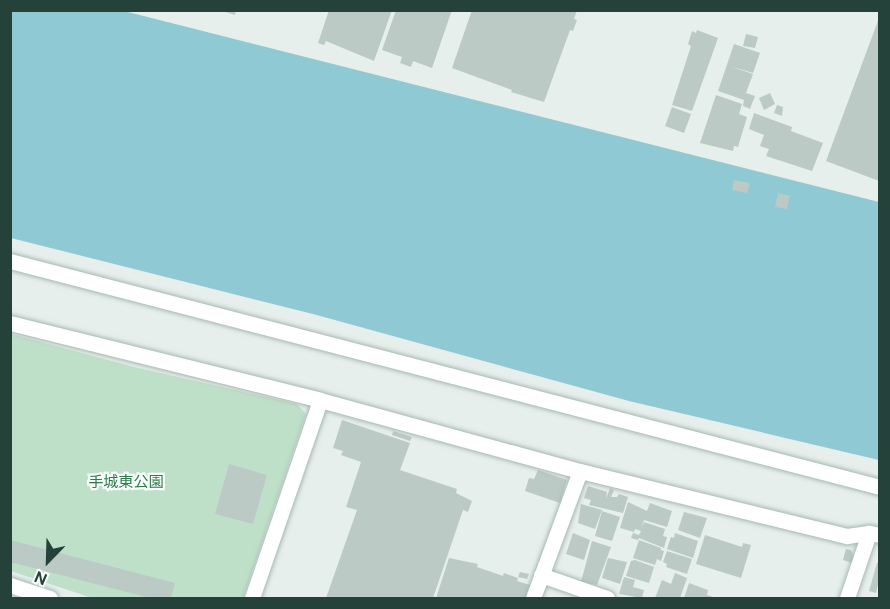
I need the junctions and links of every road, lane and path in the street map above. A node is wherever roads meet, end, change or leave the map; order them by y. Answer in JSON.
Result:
{"nodes":[{"id":1,"x":10,"y":261,"type":"edge"},
{"id":2,"x":10,"y":323,"type":"edge"},
{"id":3,"x":320,"y":400,"type":"junction"},
{"id":4,"x":580,"y":471,"type":"junction"},
{"id":5,"x":879,"y":487,"type":"edge"},
{"id":6,"x":874,"y":534,"type":"edge"},
{"id":7,"x":541,"y":575,"type":"junction"},
{"id":8,"x":10,"y":585,"type":"edge"},
{"id":9,"x":50,"y":598,"type":"edge"},
{"id":10,"x":252,"y":598,"type":"edge"},
{"id":11,"x":533,"y":598,"type":"edge"},
{"id":12,"x":607,"y":598,"type":"edge"},
{"id":13,"x":847,"y":598,"type":"edge"}],
"edges":[{"from":1,"to":5,"type":"street"},
{"from":2,"to":3,"type":"street"},
{"from":3,"to":4,"type":"street"},
{"from":3,"to":10,"type":"street"},
{"from":4,"to":6,"type":"street"},
{"from":4,"to":7,"type":"street"},
{"from":6,"to":13,"type":"street"},
{"from":7,"to":11,"type":"street"},
{"from":7,"to":12,"type":"street"},
{"from":8,"to":9,"type":"street"}]}
